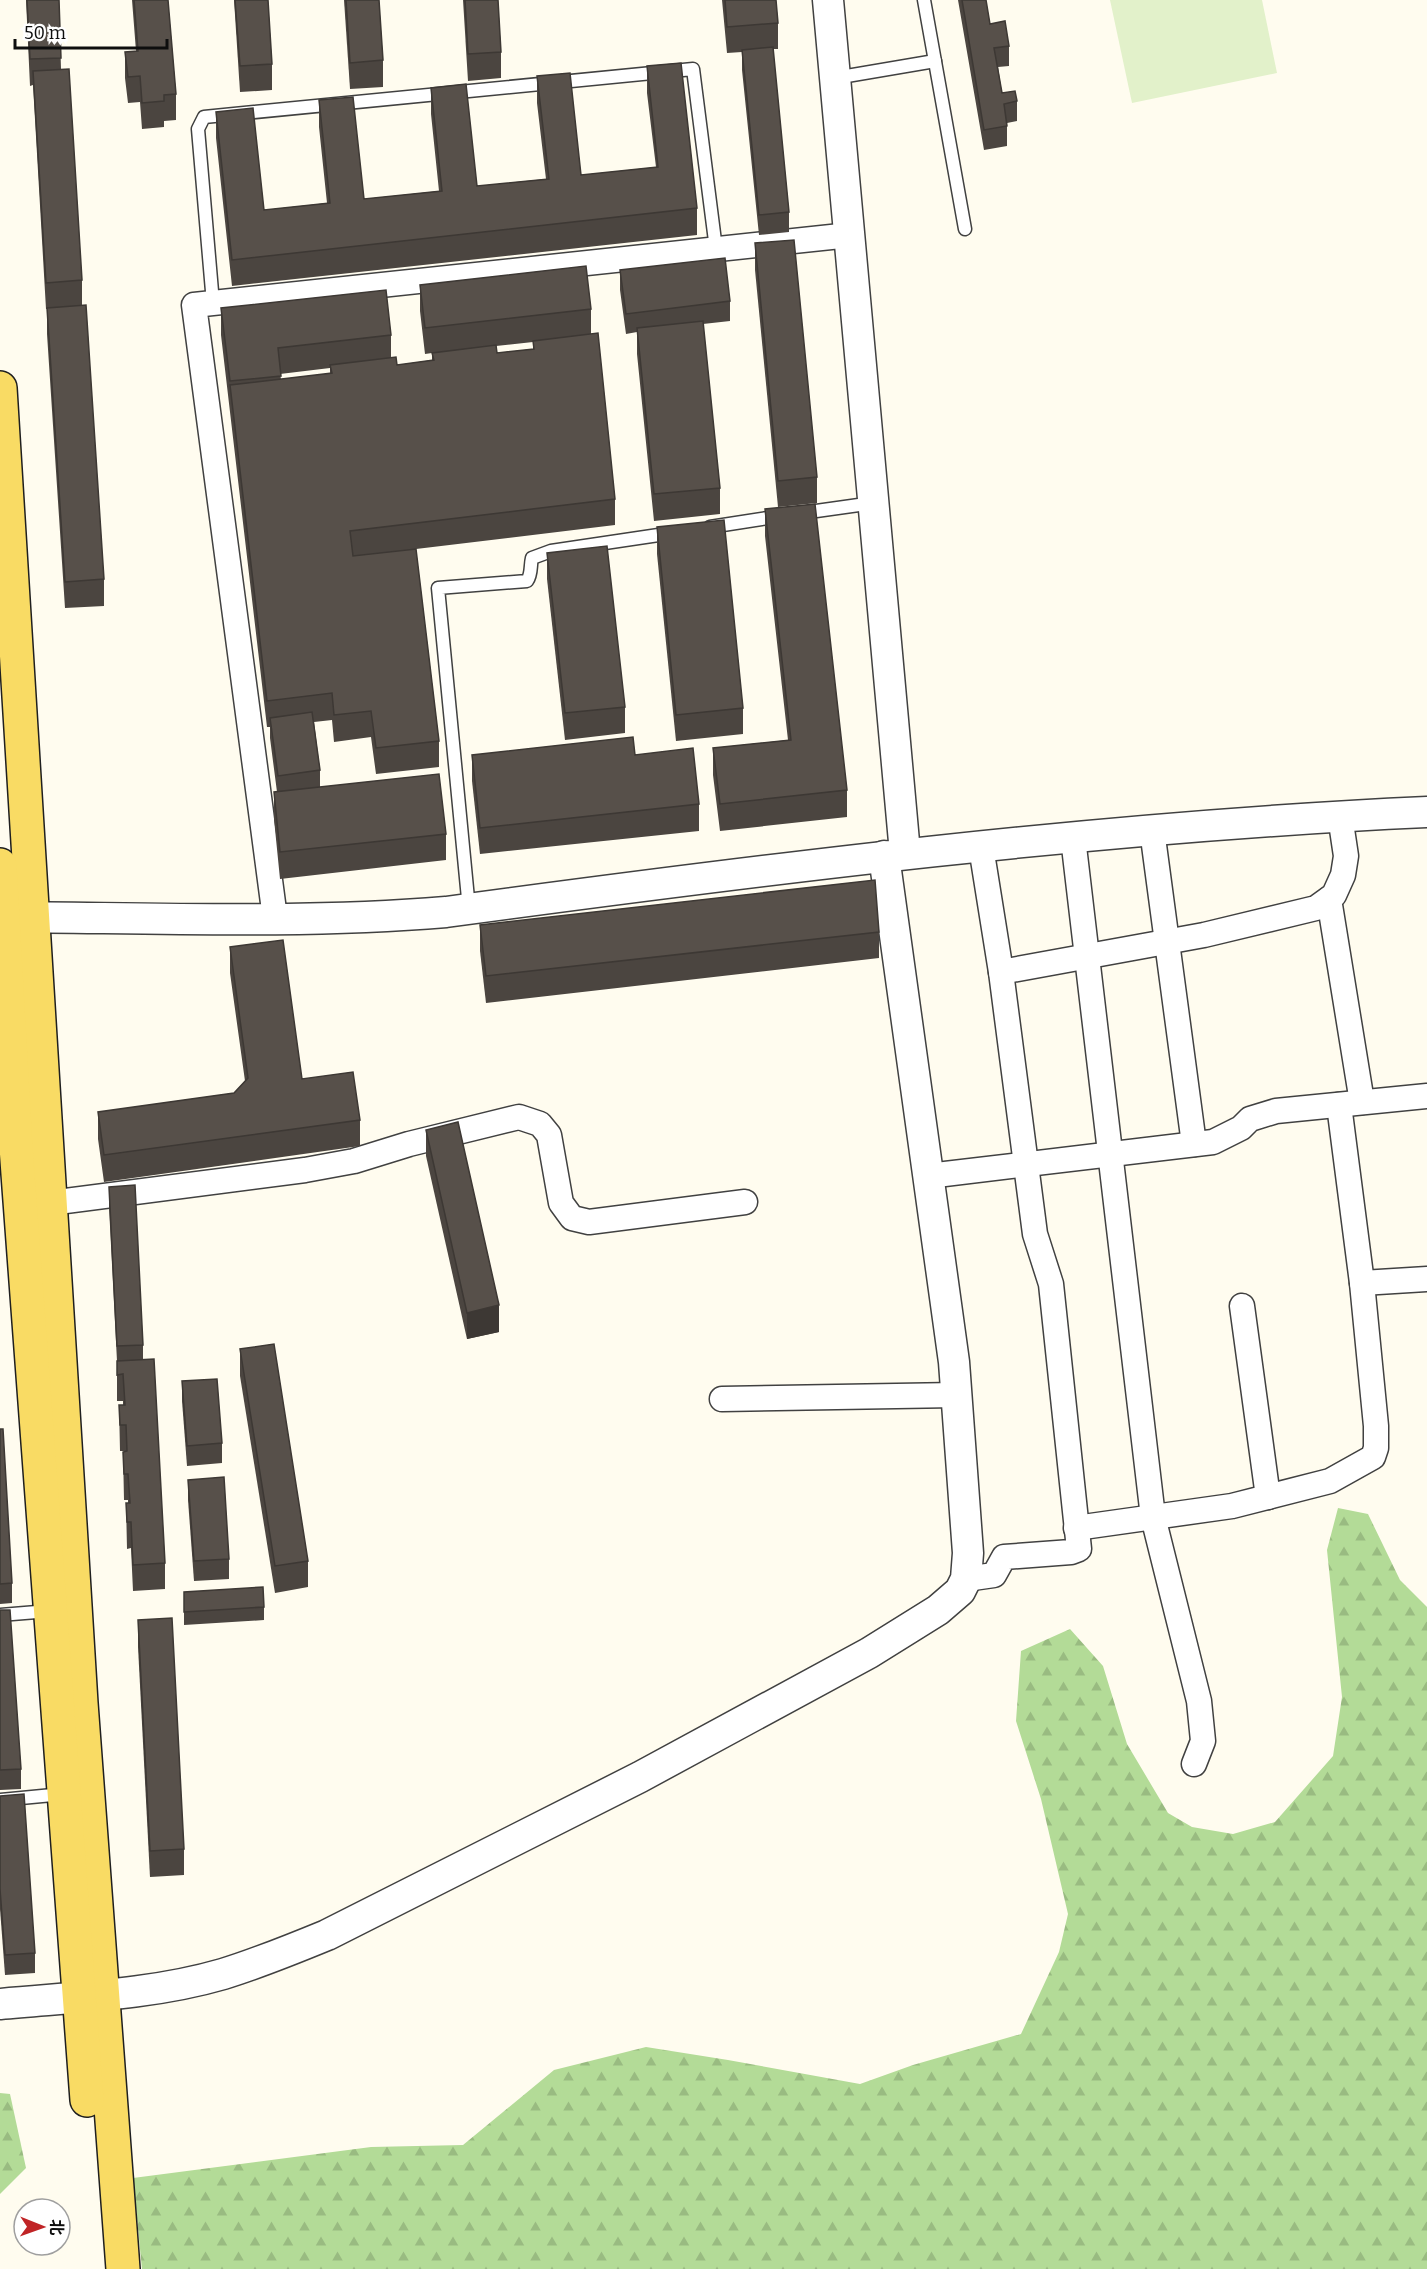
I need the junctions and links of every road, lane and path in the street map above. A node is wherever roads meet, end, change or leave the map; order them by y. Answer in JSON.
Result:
{"nodes":[{"id":1,"x":828,"y":0,"type":"edge"},
{"id":2,"x":924,"y":0,"type":"edge"},
{"id":3,"x":935,"y":61,"type":"junction"},
{"id":4,"x":835,"y":78,"type":"junction"},
{"id":5,"x":965,"y":228,"type":"dead end"},
{"id":6,"x":850,"y":235,"type":"junction"},
{"id":7,"x":716,"y":249,"type":"junction"},
{"id":8,"x":213,"y":303,"type":"junction"},
{"id":9,"x":0,"y":388,"type":"edge"},
{"id":10,"x":874,"y":502,"type":"junction"},
{"id":11,"x":1427,"y":812,"type":"edge"},
{"id":12,"x":1340,"y":816,"type":"junction"},
{"id":13,"x":1152,"y":830,"type":"junction"},
{"id":14,"x":1073,"y":838,"type":"junction"},
{"id":15,"x":981,"y":847,"type":"junction"},
{"id":16,"x":895,"y":854,"type":"junction"},
{"id":17,"x":0,"y":866,"type":"edge"},
{"id":18,"x":1329,"y":899,"type":"junction"},
{"id":19,"x":469,"y":909,"type":"junction"},
{"id":20,"x":12,"y":917,"type":"edge"},
{"id":21,"x":275,"y":918,"type":"junction"},
{"id":22,"x":1168,"y":941,"type":"junction"},
{"id":23,"x":1087,"y":956,"type":"junction"},
{"id":24,"x":1001,"y":972,"type":"junction"},
{"id":25,"x":1427,"y":1096,"type":"edge"},
{"id":26,"x":1350,"y":1103,"type":"junction"},
{"id":27,"x":1194,"y":1144,"type":"junction"},
{"id":28,"x":1110,"y":1154,"type":"junction"},
{"id":29,"x":1026,"y":1164,"type":"junction"},
{"id":30,"x":928,"y":1176,"type":"junction"},
{"id":31,"x":50,"y":1203,"type":"junction"},
{"id":32,"x":745,"y":1203,"type":"dead end"},
{"id":33,"x":1427,"y":1279,"type":"edge"},
{"id":34,"x":1362,"y":1283,"type":"junction"},
{"id":35,"x":1242,"y":1306,"type":"dead end"},
{"id":36,"x":956,"y":1395,"type":"junction"},
{"id":37,"x":722,"y":1399,"type":"dead end"},
{"id":38,"x":1268,"y":1497,"type":"junction"},
{"id":39,"x":1153,"y":1517,"type":"junction"},
{"id":40,"x":1076,"y":1528,"type":"junction"},
{"id":41,"x":966,"y":1579,"type":"junction"},
{"id":42,"x":50,"y":1611,"type":"junction"},
{"id":43,"x":0,"y":1615,"type":"edge"},
{"id":44,"x":1194,"y":1764,"type":"dead end"},
{"id":45,"x":64,"y":1794,"type":"junction"},
{"id":46,"x":0,"y":1800,"type":"edge"},
{"id":47,"x":91,"y":1996,"type":"junction"},
{"id":48,"x":0,"y":2004,"type":"edge"},
{"id":49,"x":100,"y":2269,"type":"edge"},
{"id":50,"x":123,"y":2269,"type":"edge"}],
"edges":[{"from":1,"to":4,"type":"street"},
{"from":2,"to":3,"type":"lane"},
{"from":3,"to":4,"type":"lane"},
{"from":3,"to":5,"type":"lane"},
{"from":4,"to":6,"type":"street"},
{"from":6,"to":7,"type":"street"},
{"from":6,"to":10,"type":"street"},
{"from":7,"to":8,"type":"street"},
{"from":7,"to":8,"type":"lane"},
{"from":8,"to":21,"type":"street"},
{"from":9,"to":20,"type":"main road"},
{"from":10,"to":16,"type":"street"},
{"from":10,"to":19,"type":"lane"},
{"from":11,"to":12,"type":"street"},
{"from":12,"to":13,"type":"street"},
{"from":12,"to":18,"type":"street"},
{"from":13,"to":14,"type":"street"},
{"from":13,"to":22,"type":"street"},
{"from":14,"to":15,"type":"street"},
{"from":14,"to":23,"type":"street"},
{"from":15,"to":16,"type":"street"},
{"from":15,"to":24,"type":"street"},
{"from":16,"to":19,"type":"street"},
{"from":16,"to":30,"type":"street"},
{"from":17,"to":20,"type":"main road"},
{"from":18,"to":22,"type":"street"},
{"from":18,"to":26,"type":"street"},
{"from":19,"to":21,"type":"street"},
{"from":20,"to":21,"type":"street"},
{"from":20,"to":31,"type":"main road"},
{"from":20,"to":42,"type":"main road"},
{"from":22,"to":23,"type":"street"},
{"from":22,"to":27,"type":"street"},
{"from":23,"to":24,"type":"street"},
{"from":23,"to":28,"type":"street"},
{"from":24,"to":29,"type":"street"},
{"from":25,"to":26,"type":"street"},
{"from":26,"to":27,"type":"street"},
{"from":26,"to":34,"type":"street"},
{"from":27,"to":28,"type":"street"},
{"from":28,"to":29,"type":"street"},
{"from":28,"to":39,"type":"street"},
{"from":29,"to":30,"type":"street"},
{"from":29,"to":40,"type":"street"},
{"from":30,"to":36,"type":"street"},
{"from":31,"to":32,"type":"street"},
{"from":31,"to":47,"type":"main road"},
{"from":33,"to":34,"type":"street"},
{"from":34,"to":38,"type":"street"},
{"from":35,"to":38,"type":"street"},
{"from":36,"to":37,"type":"street"},
{"from":36,"to":41,"type":"street"},
{"from":38,"to":39,"type":"street"},
{"from":39,"to":40,"type":"street"},
{"from":39,"to":44,"type":"street"},
{"from":40,"to":41,"type":"street"},
{"from":41,"to":47,"type":"street"},
{"from":42,"to":43,"type":"lane"},
{"from":42,"to":45,"type":"main road"},
{"from":45,"to":46,"type":"lane"},
{"from":45,"to":47,"type":"main road"},
{"from":47,"to":48,"type":"street"},
{"from":47,"to":49,"type":"main road"},
{"from":47,"to":50,"type":"main road"}]}
